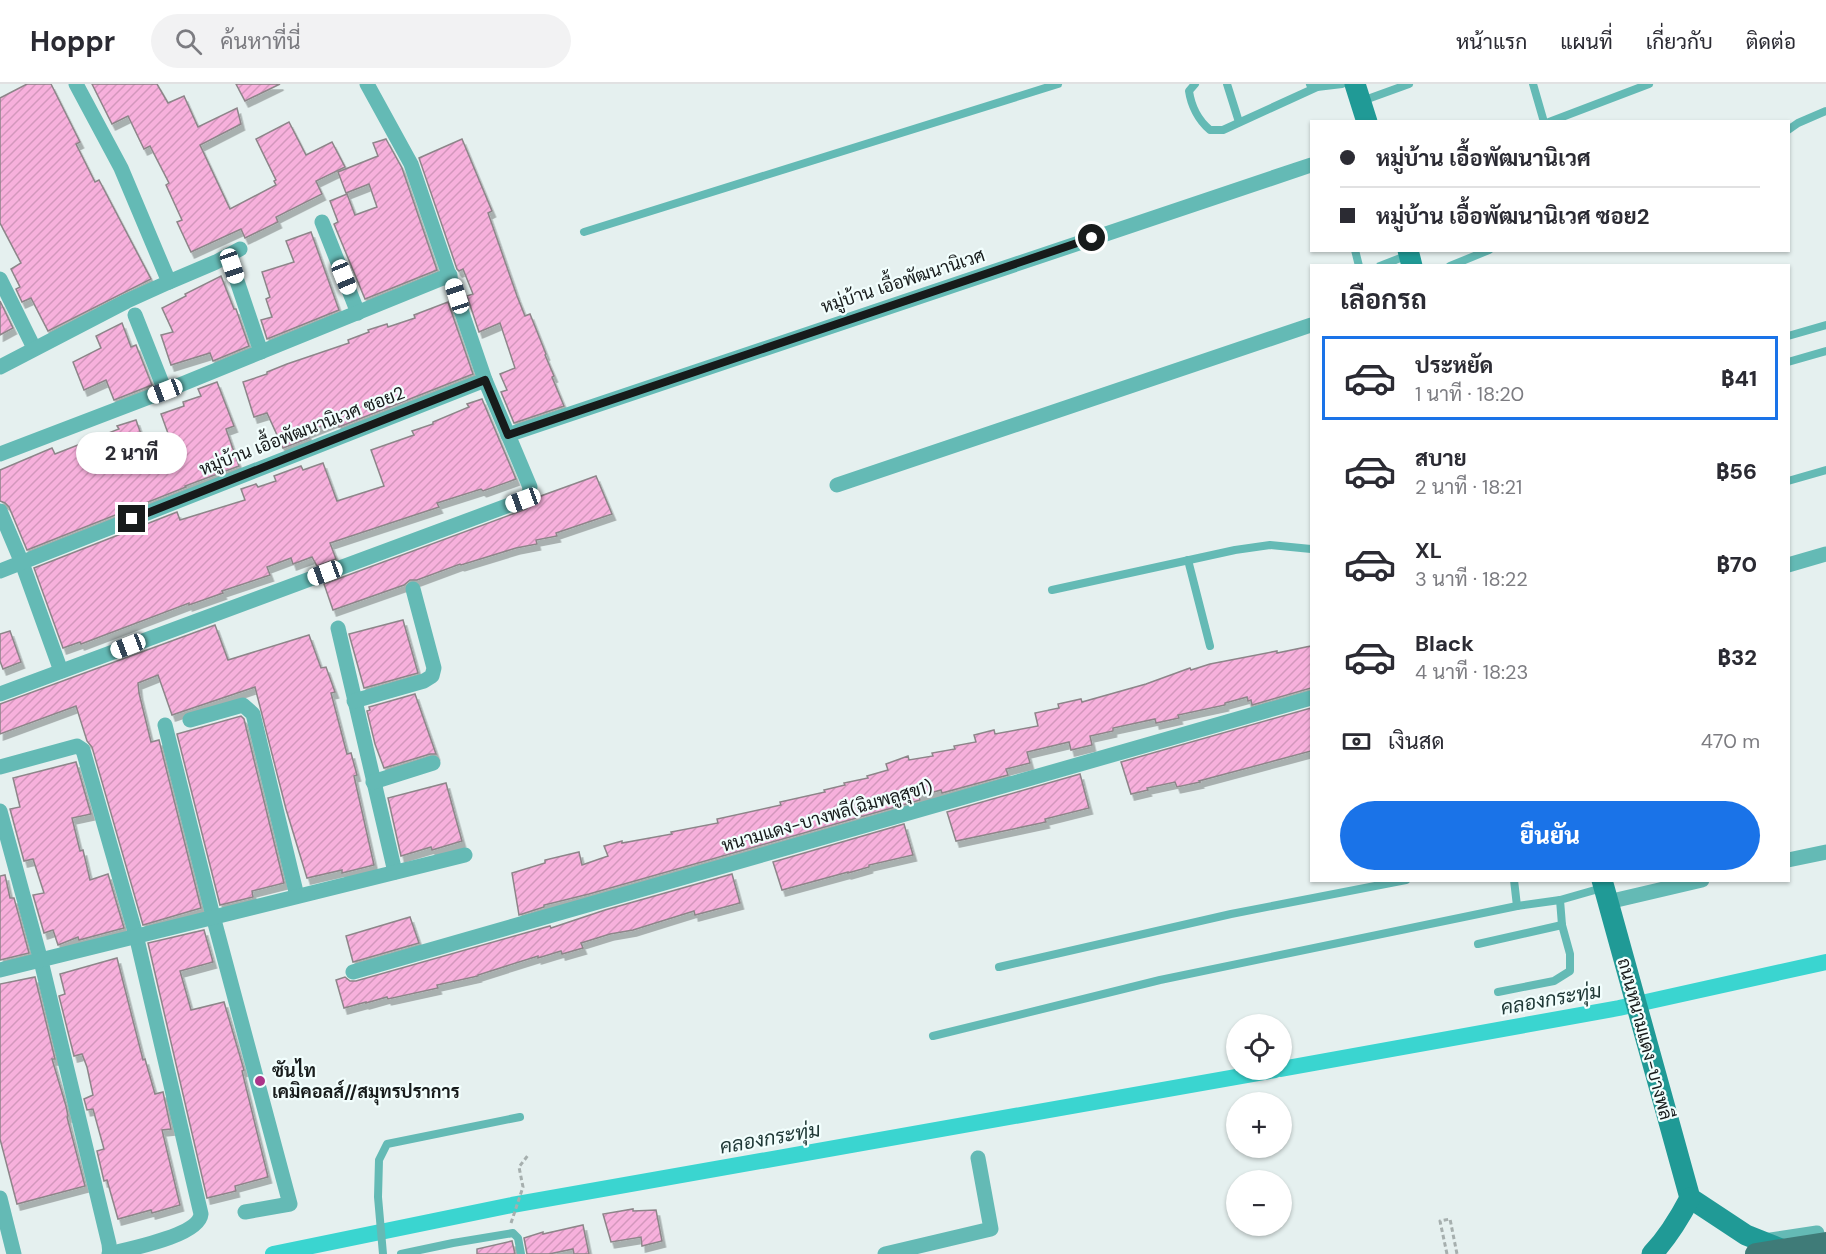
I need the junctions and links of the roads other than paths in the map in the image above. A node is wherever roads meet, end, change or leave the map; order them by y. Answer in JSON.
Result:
{"nodes":[{"id":1,"x":76,"y":84,"type":"edge"},
{"id":2,"x":367,"y":84,"type":"edge"},
{"id":3,"x":1058,"y":84,"type":"edge"},
{"id":4,"x":1195,"y":84,"type":"edge"},
{"id":5,"x":1227,"y":84,"type":"edge"},
{"id":6,"x":1342,"y":84,"type":"edge"},
{"id":7,"x":1409,"y":84,"type":"edge"},
{"id":8,"x":1533,"y":84,"type":"edge"},
{"id":9,"x":1649,"y":84,"type":"edge"},
{"id":10,"x":1313,"y":86,"type":"edge"},
{"id":11,"x":1361,"y":102,"type":"edge"},
{"id":12,"x":1826,"y":111,"type":"edge"},
{"id":13,"x":1543,"y":120,"type":"edge"},
{"id":14,"x":1554,"y":120,"type":"edge"},
{"id":15,"x":1239,"y":122,"type":"junction"},
{"id":16,"x":1790,"y":129,"type":"edge"},
{"id":17,"x":1310,"y":165,"type":"edge"},
{"id":18,"x":322,"y":222,"type":"dead end"},
{"id":19,"x":584,"y":232,"type":"dead end"},
{"id":20,"x":240,"y":249,"type":"dead end"},
{"id":21,"x":1484,"y":252,"type":"edge"},
{"id":22,"x":1410,"y":257,"type":"edge"},
{"id":23,"x":1387,"y":264,"type":"edge"},
{"id":24,"x":1455,"y":264,"type":"edge"},
{"id":25,"x":232,"y":266,"type":"dead end"},
{"id":26,"x":450,"y":275,"type":"junction"},
{"id":27,"x":0,"y":279,"type":"edge"},
{"id":28,"x":169,"y":282,"type":"junction"},
{"id":29,"x":358,"y":313,"type":"junction"},
{"id":30,"x":135,"y":315,"type":"dead end"},
{"id":31,"x":1310,"y":326,"type":"edge"},
{"id":32,"x":1826,"y":326,"type":"edge"},
{"id":33,"x":1790,"y":335,"type":"edge"},
{"id":34,"x":34,"y":348,"type":"junction"},
{"id":35,"x":1826,"y":351,"type":"edge"},
{"id":36,"x":261,"y":352,"type":"junction"},
{"id":37,"x":1790,"y":361,"type":"edge"},
{"id":38,"x":0,"y":367,"type":"edge"},
{"id":39,"x":485,"y":380,"type":"junction"},
{"id":40,"x":165,"y":391,"type":"junction"},
{"id":41,"x":508,"y":435,"type":"junction"},
{"id":42,"x":0,"y":454,"type":"edge"},
{"id":43,"x":1826,"y":470,"type":"edge"},
{"id":44,"x":1790,"y":480,"type":"edge"},
{"id":45,"x":837,"y":485,"type":"dead end"},
{"id":46,"x":0,"y":511,"type":"edge"},
{"id":47,"x":1310,"y":549,"type":"edge"},
{"id":48,"x":1826,"y":554,"type":"edge"},
{"id":49,"x":1188,"y":560,"type":"junction"},
{"id":50,"x":22,"y":563,"type":"junction"},
{"id":51,"x":1790,"y":563,"type":"edge"},
{"id":52,"x":0,"y":571,"type":"edge"},
{"id":53,"x":413,"y":589,"type":"dead end"},
{"id":54,"x":1052,"y":590,"type":"dead end"},
{"id":55,"x":338,"y":628,"type":"dead end"},
{"id":56,"x":1210,"y":646,"type":"dead end"},
{"id":57,"x":62,"y":671,"type":"junction"},
{"id":58,"x":0,"y":694,"type":"edge"},
{"id":59,"x":1310,"y":698,"type":"edge"},
{"id":60,"x":354,"y":701,"type":"junction"},
{"id":61,"x":190,"y":720,"type":"dead end"},
{"id":62,"x":165,"y":725,"type":"dead end"},
{"id":63,"x":433,"y":763,"type":"dead end"},
{"id":64,"x":0,"y":767,"type":"edge"},
{"id":65,"x":374,"y":782,"type":"junction"},
{"id":66,"x":0,"y":811,"type":"edge"},
{"id":67,"x":1826,"y":852,"type":"edge"},
{"id":68,"x":465,"y":855,"type":"dead end"},
{"id":69,"x":1790,"y":860,"type":"edge"},
{"id":70,"x":395,"y":872,"type":"junction"},
{"id":71,"x":1396,"y":882,"type":"edge"},
{"id":72,"x":1514,"y":882,"type":"edge"},
{"id":73,"x":1682,"y":882,"type":"edge"},
{"id":74,"x":1604,"y":890,"type":"edge"},
{"id":75,"x":297,"y":896,"type":"junction"},
{"id":76,"x":1560,"y":900,"type":"junction"},
{"id":77,"x":1517,"y":906,"type":"junction"},
{"id":78,"x":213,"y":916,"type":"junction"},
{"id":79,"x":1562,"y":925,"type":"junction"},
{"id":80,"x":136,"y":935,"type":"junction"},
{"id":81,"x":1478,"y":944,"type":"dead end"},
{"id":82,"x":41,"y":961,"type":"junction"},
{"id":83,"x":999,"y":967,"type":"dead end"},
{"id":84,"x":0,"y":970,"type":"edge"},
{"id":85,"x":353,"y":972,"type":"dead end"},
{"id":86,"x":1498,"y":993,"type":"dead end"},
{"id":87,"x":933,"y":1036,"type":"dead end"},
{"id":88,"x":520,"y":1117,"type":"dead end"},
{"id":89,"x":978,"y":1158,"type":"dead end"},
{"id":90,"x":0,"y":1198,"type":"edge"},
{"id":91,"x":1690,"y":1198,"type":"junction"},
{"id":92,"x":245,"y":1212,"type":"dead end"},
{"id":93,"x":1826,"y":1232,"type":"edge"},
{"id":94,"x":1826,"y":1243,"type":"edge"},
{"id":95,"x":1758,"y":1248,"type":"edge"},
{"id":96,"x":14,"y":1254,"type":"edge"},
{"id":97,"x":109,"y":1254,"type":"edge"},
{"id":98,"x":383,"y":1254,"type":"edge"},
{"id":99,"x":401,"y":1254,"type":"edge"},
{"id":100,"x":521,"y":1254,"type":"edge"},
{"id":101,"x":885,"y":1254,"type":"edge"},
{"id":102,"x":1652,"y":1254,"type":"edge"}],
"edges":[{"from":1,"to":28,"type":"street"},
{"from":2,"to":26,"type":"street"},
{"from":3,"to":19,"type":"lane"},
{"from":4,"to":15,"type":"lane"},
{"from":5,"to":15,"type":"lane"},
{"from":6,"to":10,"type":"lane"},
{"from":7,"to":11,"type":"lane"},
{"from":8,"to":13,"type":"lane"},
{"from":9,"to":14,"type":"lane"},
{"from":10,"to":15,"type":"lane"},
{"from":12,"to":16,"type":"lane"},
{"from":17,"to":41,"type":"street","name":"หมู่บ้าน เอื้อพัฒนานิเวศ"},
{"from":18,"to":29,"type":"street"},
{"from":20,"to":28,"type":"street"},
{"from":21,"to":24,"type":"lane"},
{"from":22,"to":23,"type":"lane"},
{"from":25,"to":36,"type":"street"},
{"from":26,"to":29,"type":"street"},
{"from":26,"to":39,"type":"street"},
{"from":27,"to":34,"type":"street"},
{"from":28,"to":34,"type":"street"},
{"from":29,"to":36,"type":"street"},
{"from":30,"to":40,"type":"street"},
{"from":31,"to":45,"type":"street"},
{"from":32,"to":33,"type":"lane"},
{"from":34,"to":38,"type":"street"},
{"from":35,"to":37,"type":"lane"},
{"from":36,"to":40,"type":"street"},
{"from":39,"to":41,"type":"street"},
{"from":39,"to":50,"type":"street","name":"หมู่บ้าน เอื้อพัฒนานิเวศ ซอย2"},
{"from":40,"to":42,"type":"street"},
{"from":41,"to":57,"type":"street"},
{"from":43,"to":44,"type":"lane"},
{"from":46,"to":50,"type":"street"},
{"from":47,"to":49,"type":"lane"},
{"from":48,"to":51,"type":"street"},
{"from":49,"to":54,"type":"lane"},
{"from":49,"to":56,"type":"lane"},
{"from":50,"to":52,"type":"street","name":"หมู่บ้าน เอื้อพัฒนานิเวศ ซอย2"},
{"from":50,"to":57,"type":"street"},
{"from":53,"to":60,"type":"street"},
{"from":55,"to":60,"type":"street"},
{"from":57,"to":58,"type":"street"},
{"from":59,"to":85,"type":"street","name":"หนามแดง-บางพลี(ฉิมพลูสุข1)"},
{"from":60,"to":65,"type":"street"},
{"from":61,"to":75,"type":"street"},
{"from":62,"to":78,"type":"street"},
{"from":63,"to":65,"type":"street"},
{"from":64,"to":80,"type":"street"},
{"from":65,"to":70,"type":"street"},
{"from":66,"to":82,"type":"street"},
{"from":67,"to":69,"type":"street"},
{"from":68,"to":70,"type":"street"},
{"from":70,"to":75,"type":"street"},
{"from":71,"to":83,"type":"lane"},
{"from":72,"to":77,"type":"lane"},
{"from":73,"to":74,"type":"street"},
{"from":74,"to":76,"type":"lane"},
{"from":74,"to":91,"type":"main road","name":"ถนนหนามแดง-บางพลี"},
{"from":75,"to":78,"type":"street"},
{"from":76,"to":77,"type":"lane"},
{"from":76,"to":79,"type":"lane"},
{"from":77,"to":87,"type":"lane"},
{"from":78,"to":80,"type":"street"},
{"from":78,"to":92,"type":"street"},
{"from":79,"to":81,"type":"lane"},
{"from":79,"to":86,"type":"lane"},
{"from":80,"to":82,"type":"street"},
{"from":80,"to":97,"type":"street"},
{"from":82,"to":84,"type":"street"},
{"from":82,"to":97,"type":"street"},
{"from":88,"to":98,"type":"lane"},
{"from":89,"to":101,"type":"street"},
{"from":90,"to":96,"type":"street"},
{"from":91,"to":95,"type":"main road"},
{"from":91,"to":102,"type":"main road"},
{"from":93,"to":95,"type":"street"},
{"from":94,"to":95,"type":"main road"},
{"from":99,"to":100,"type":"lane"}]}
